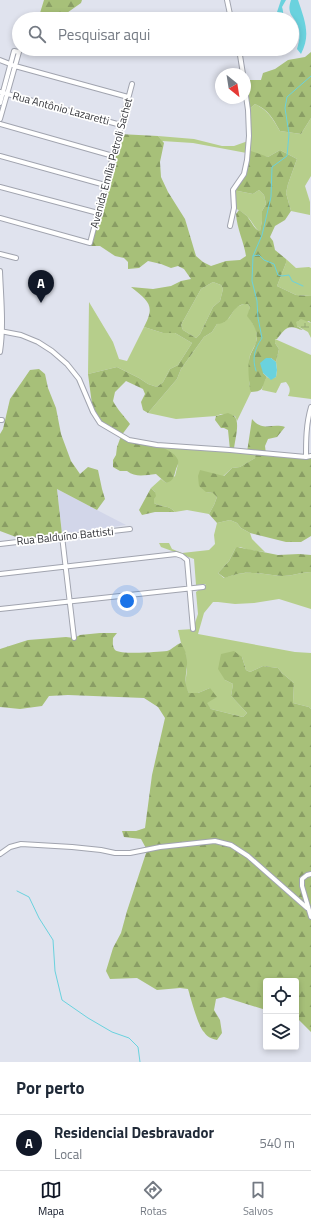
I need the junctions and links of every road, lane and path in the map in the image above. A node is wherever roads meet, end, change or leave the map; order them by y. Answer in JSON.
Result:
{"nodes":[{"id":1,"x":227,"y":0,"type":"edge"},
{"id":2,"x":230,"y":12,"type":"edge"},
{"id":3,"x":16,"y":56,"type":"edge"},
{"id":4,"x":239,"y":56,"type":"edge"},
{"id":5,"x":0,"y":60,"type":"edge"},
{"id":6,"x":13,"y":65,"type":"junction"},
{"id":7,"x":242,"y":68,"type":"edge"},
{"id":8,"x":132,"y":84,"type":"dead end"},
{"id":9,"x":3,"y":92,"type":"edge"},
{"id":10,"x":128,"y":97,"type":"junction"},
{"id":11,"x":0,"y":103,"type":"edge"},
{"id":12,"x":247,"y":104,"type":"edge"},
{"id":13,"x":0,"y":119,"type":"edge"},
{"id":14,"x":0,"y":124,"type":"edge"},
{"id":15,"x":121,"y":124,"type":"junction"},
{"id":16,"x":0,"y":156,"type":"edge"},
{"id":17,"x":113,"y":156,"type":"junction"},
{"id":18,"x":105,"y":185,"type":"junction"},
{"id":19,"x":0,"y":187,"type":"edge"},
{"id":20,"x":98,"y":213,"type":"junction"},
{"id":21,"x":0,"y":218,"type":"edge"},
{"id":22,"x":230,"y":226,"type":"dead end"},
{"id":23,"x":0,"y":254,"type":"edge"},
{"id":24,"x":16,"y":258,"type":"dead end"},
{"id":25,"x":0,"y":261,"type":"edge"},
{"id":26,"x":0,"y":271,"type":"edge"},
{"id":27,"x":1,"y":331,"type":"edge"},
{"id":28,"x":0,"y":352,"type":"edge"},
{"id":29,"x":311,"y":408,"type":"edge"},
{"id":30,"x":311,"y":456,"type":"edge"},
{"id":31,"x":306,"y":457,"type":"junction"},
{"id":32,"x":130,"y":529,"type":"dead end"},
{"id":33,"x":62,"y":536,"type":"junction"},
{"id":34,"x":0,"y":544,"type":"edge"},
{"id":35,"x":66,"y":566,"type":"junction"},
{"id":36,"x":0,"y":574,"type":"edge"},
{"id":37,"x":204,"y":587,"type":"dead end"},
{"id":38,"x":191,"y":588,"type":"junction"},
{"id":39,"x":70,"y":601,"type":"junction"},
{"id":40,"x":0,"y":609,"type":"edge"},
{"id":41,"x":193,"y":629,"type":"dead end"},
{"id":42,"x":74,"y":638,"type":"dead end"},
{"id":43,"x":0,"y":854,"type":"edge"},
{"id":44,"x":311,"y":874,"type":"edge"},
{"id":45,"x":307,"y":908,"type":"junction"},
{"id":46,"x":311,"y":917,"type":"edge"}],
"edges":[{"from":1,"to":2,"type":"street"},
{"from":3,"to":6,"type":"street"},
{"from":4,"to":7,"type":"street"},
{"from":5,"to":6,"type":"street"},
{"from":6,"to":9,"type":"street"},
{"from":6,"to":10,"type":"street"},
{"from":8,"to":10,"type":"street","name":"Avenida Emília Petroli Sachet"},
{"from":9,"to":11,"type":"street"},
{"from":9,"to":13,"type":"street"},
{"from":9,"to":15,"type":"street","name":"Rua Antônio Lazaretti"},
{"from":10,"to":15,"type":"street","name":"Avenida Emília Petroli Sachet"},
{"from":12,"to":22,"type":"street"},
{"from":14,"to":17,"type":"street"},
{"from":15,"to":17,"type":"street","name":"Avenida Emília Petroli Sachet"},
{"from":16,"to":18,"type":"street"},
{"from":17,"to":18,"type":"street","name":"Avenida Emília Petroli Sachet"},
{"from":18,"to":20,"type":"street","name":"Avenida Emília Petroli Sachet"},
{"from":19,"to":20,"type":"street"},
{"from":20,"to":21,"type":"street","name":"Avenida Emília Petroli Sachet"},
{"from":23,"to":24,"type":"street"},
{"from":23,"to":25,"type":"street"},
{"from":26,"to":27,"type":"street"},
{"from":27,"to":28,"type":"street"},
{"from":27,"to":31,"type":"street"},
{"from":29,"to":31,"type":"street"},
{"from":30,"to":31,"type":"street"},
{"from":32,"to":33,"type":"street","name":"Rua Balduíno Battisti"},
{"from":33,"to":34,"type":"street","name":"Rua Balduíno Battisti"},
{"from":33,"to":35,"type":"street"},
{"from":35,"to":36,"type":"street"},
{"from":35,"to":38,"type":"street"},
{"from":35,"to":39,"type":"street"},
{"from":37,"to":38,"type":"street"},
{"from":38,"to":39,"type":"street"},
{"from":38,"to":41,"type":"street"},
{"from":39,"to":40,"type":"street"},
{"from":39,"to":42,"type":"street"},
{"from":43,"to":45,"type":"street"},
{"from":44,"to":45,"type":"street"},
{"from":45,"to":46,"type":"street"}]}
